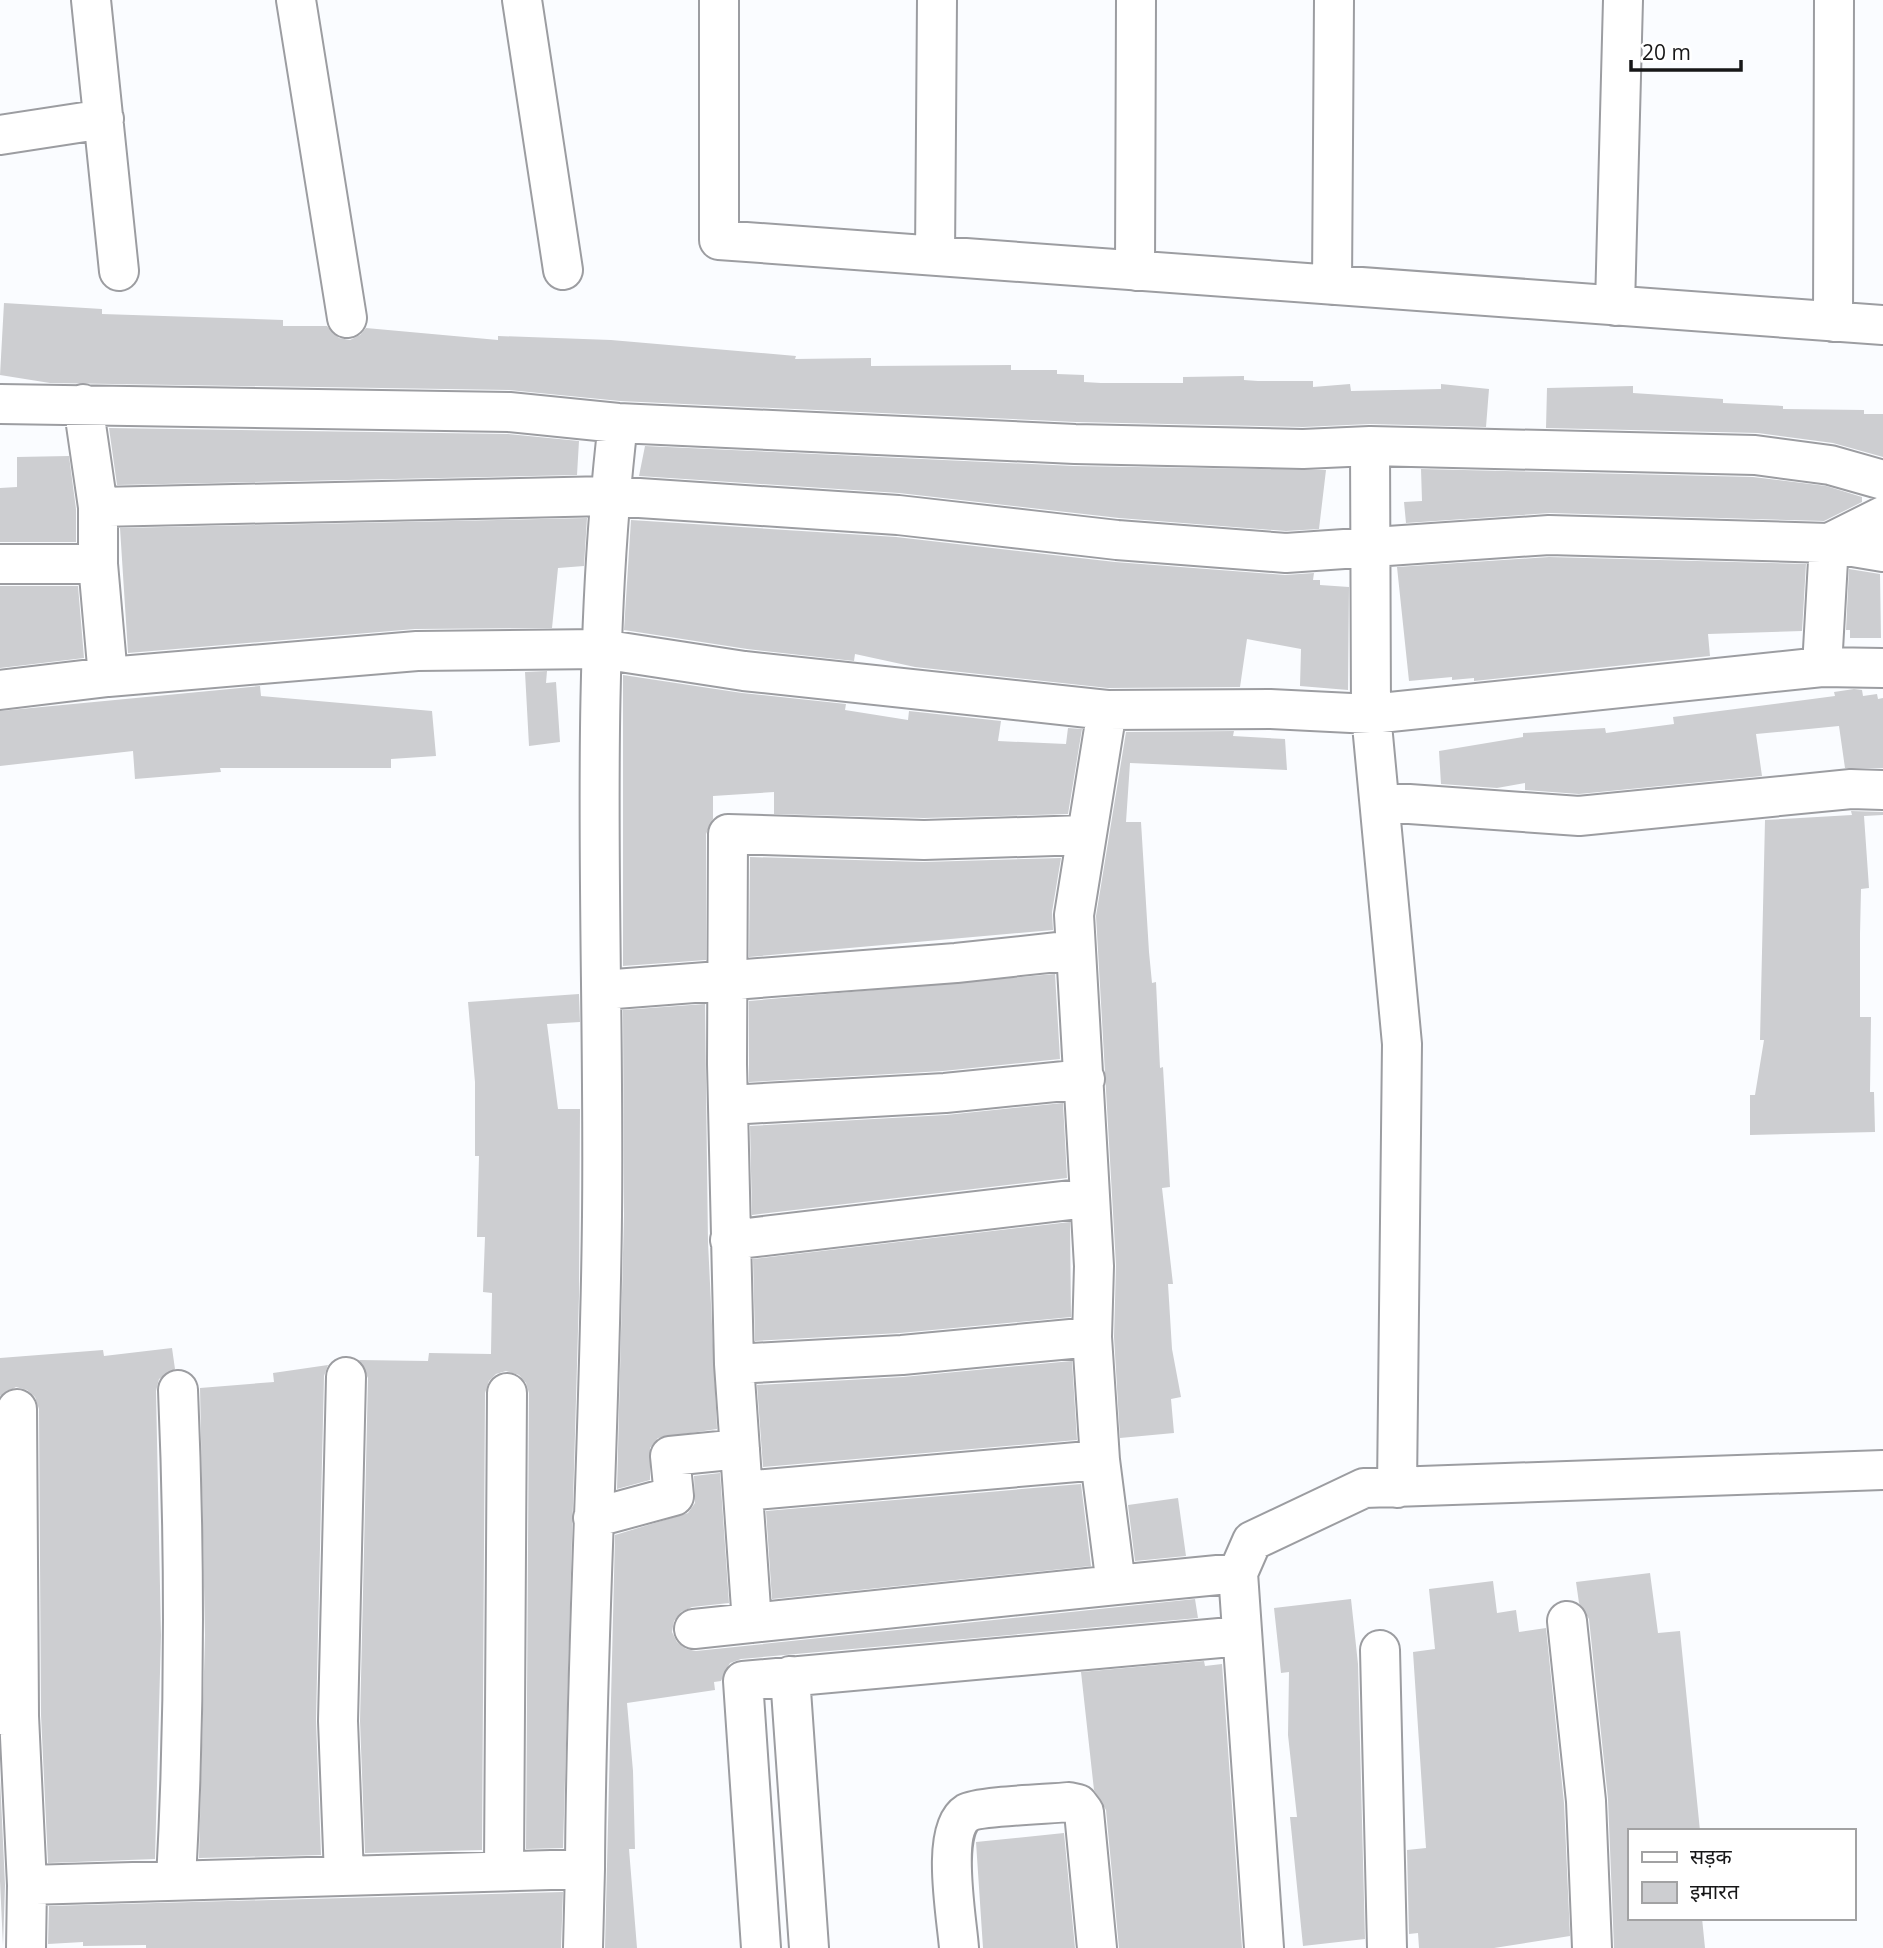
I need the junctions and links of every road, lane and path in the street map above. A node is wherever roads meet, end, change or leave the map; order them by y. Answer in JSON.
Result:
{"nodes":[{"id":1,"x":92,"y":0,"type":"edge"},
{"id":2,"x":296,"y":0,"type":"edge"},
{"id":3,"x":523,"y":0,"type":"edge"},
{"id":4,"x":719,"y":0,"type":"edge"},
{"id":5,"x":937,"y":0,"type":"edge"},
{"id":6,"x":1136,"y":0,"type":"edge"},
{"id":7,"x":1334,"y":0,"type":"edge"},
{"id":8,"x":1623,"y":0,"type":"edge"},
{"id":9,"x":1835,"y":0,"type":"edge"},
{"id":10,"x":104,"y":119,"type":"junction"},
{"id":11,"x":0,"y":135,"type":"edge"},
{"id":12,"x":935,"y":256,"type":"junction"},
{"id":13,"x":563,"y":270,"type":"dead end"},
{"id":14,"x":120,"y":271,"type":"dead end"},
{"id":15,"x":1135,"y":271,"type":"junction"},
{"id":16,"x":1332,"y":285,"type":"junction"},
{"id":17,"x":1615,"y":306,"type":"junction"},
{"id":18,"x":347,"y":318,"type":"dead end"},
{"id":19,"x":1833,"y":322,"type":"junction"},
{"id":20,"x":1883,"y":325,"type":"edge"},
{"id":21,"x":0,"y":404,"type":"edge"},
{"id":22,"x":83,"y":404,"type":"junction"},
{"id":23,"x":618,"y":423,"type":"junction"},
{"id":24,"x":1370,"y":446,"type":"junction"},
{"id":25,"x":1883,"y":480,"type":"edge"},
{"id":26,"x":609,"y":496,"type":"junction"},
{"id":27,"x":98,"y":506,"type":"junction"},
{"id":28,"x":1883,"y":516,"type":"edge"},
{"id":29,"x":1829,"y":543,"type":"junction"},
{"id":30,"x":1370,"y":545,"type":"junction"},
{"id":31,"x":1883,"y":552,"type":"edge"},
{"id":32,"x":0,"y":564,"type":"edge"},
{"id":33,"x":98,"y":564,"type":"junction"},
{"id":34,"x":601,"y":649,"type":"junction"},
{"id":35,"x":1822,"y":667,"type":"junction"},
{"id":36,"x":1883,"y":668,"type":"edge"},
{"id":37,"x":108,"y":677,"type":"junction"},
{"id":38,"x":0,"y":690,"type":"edge"},
{"id":39,"x":1107,"y":710,"type":"junction"},
{"id":40,"x":1371,"y":714,"type":"junction"},
{"id":41,"x":1883,"y":789,"type":"edge"},
{"id":42,"x":1381,"y":802,"type":"junction"},
{"id":43,"x":1085,"y":835,"type":"junction"},
{"id":44,"x":1076,"y":950,"type":"junction"},
{"id":45,"x":728,"y":982,"type":"junction"},
{"id":46,"x":602,"y":990,"type":"junction"},
{"id":47,"x":1085,"y":1079,"type":"junction"},
{"id":48,"x":728,"y":1105,"type":"junction"},
{"id":49,"x":1088,"y":1198,"type":"junction"},
{"id":50,"x":730,"y":1240,"type":"junction"},
{"id":51,"x":1092,"y":1337,"type":"junction"},
{"id":52,"x":734,"y":1364,"type":"junction"},
{"id":53,"x":346,"y":1377,"type":"dead end"},
{"id":54,"x":178,"y":1390,"type":"dead end"},
{"id":55,"x":507,"y":1393,"type":"dead end"},
{"id":56,"x":17,"y":1409,"type":"dead end"},
{"id":57,"x":740,"y":1449,"type":"junction"},
{"id":58,"x":1100,"y":1460,"type":"junction"},
{"id":59,"x":1883,"y":1470,"type":"edge"},
{"id":60,"x":1397,"y":1488,"type":"junction"},
{"id":61,"x":743,"y":1491,"type":"junction"},
{"id":62,"x":593,"y":1518,"type":"junction"},
{"id":63,"x":1238,"y":1573,"type":"junction"},
{"id":64,"x":1116,"y":1585,"type":"junction"},
{"id":65,"x":1567,"y":1621,"type":"dead end"},
{"id":66,"x":751,"y":1623,"type":"junction"},
{"id":67,"x":694,"y":1629,"type":"dead end"},
{"id":68,"x":1242,"y":1636,"type":"junction"},
{"id":69,"x":1380,"y":1650,"type":"dead end"},
{"id":70,"x":790,"y":1676,"type":"junction"},
{"id":71,"x":9,"y":1715,"type":"edge"},
{"id":72,"x":18,"y":1861,"type":"edge"},
{"id":73,"x":504,"y":1869,"type":"junction"},
{"id":74,"x":585,"y":1869,"type":"junction"},
{"id":75,"x":344,"y":1876,"type":"junction"},
{"id":76,"x":176,"y":1880,"type":"junction"},
{"id":77,"x":26,"y":1948,"type":"edge"},
{"id":78,"x":583,"y":1948,"type":"edge"},
{"id":79,"x":761,"y":1948,"type":"edge"},
{"id":80,"x":809,"y":1948,"type":"edge"},
{"id":81,"x":959,"y":1948,"type":"edge"},
{"id":82,"x":1097,"y":1948,"type":"edge"},
{"id":83,"x":1264,"y":1948,"type":"edge"},
{"id":84,"x":1387,"y":1948,"type":"edge"},
{"id":85,"x":1592,"y":1948,"type":"edge"}],
"edges":[{"from":1,"to":10,"type":"street"},
{"from":2,"to":18,"type":"street"},
{"from":3,"to":13,"type":"street"},
{"from":4,"to":12,"type":"street"},
{"from":5,"to":12,"type":"street"},
{"from":6,"to":15,"type":"street"},
{"from":7,"to":16,"type":"street"},
{"from":8,"to":17,"type":"street"},
{"from":9,"to":19,"type":"street"},
{"from":10,"to":11,"type":"street"},
{"from":10,"to":14,"type":"street"},
{"from":12,"to":15,"type":"street"},
{"from":15,"to":16,"type":"street"},
{"from":16,"to":17,"type":"street"},
{"from":17,"to":19,"type":"street"},
{"from":19,"to":20,"type":"street"},
{"from":21,"to":22,"type":"street"},
{"from":22,"to":23,"type":"street"},
{"from":22,"to":27,"type":"street"},
{"from":23,"to":24,"type":"street"},
{"from":23,"to":26,"type":"street"},
{"from":24,"to":25,"type":"street"},
{"from":24,"to":30,"type":"street"},
{"from":26,"to":27,"type":"street"},
{"from":26,"to":30,"type":"street"},
{"from":26,"to":34,"type":"street"},
{"from":27,"to":33,"type":"street"},
{"from":28,"to":29,"type":"street"},
{"from":29,"to":30,"type":"street"},
{"from":29,"to":31,"type":"street"},
{"from":29,"to":35,"type":"street"},
{"from":30,"to":40,"type":"street"},
{"from":32,"to":33,"type":"street"},
{"from":33,"to":37,"type":"street"},
{"from":34,"to":37,"type":"street"},
{"from":34,"to":39,"type":"street"},
{"from":34,"to":46,"type":"street"},
{"from":35,"to":36,"type":"street"},
{"from":35,"to":40,"type":"street"},
{"from":37,"to":38,"type":"street"},
{"from":39,"to":40,"type":"street"},
{"from":39,"to":43,"type":"street"},
{"from":40,"to":42,"type":"street"},
{"from":41,"to":42,"type":"street"},
{"from":42,"to":60,"type":"street"},
{"from":43,"to":44,"type":"street"},
{"from":43,"to":45,"type":"street"},
{"from":44,"to":45,"type":"street"},
{"from":44,"to":47,"type":"street"},
{"from":45,"to":46,"type":"street"},
{"from":45,"to":48,"type":"street"},
{"from":46,"to":62,"type":"street"},
{"from":47,"to":48,"type":"street"},
{"from":47,"to":49,"type":"street"},
{"from":48,"to":50,"type":"street"},
{"from":49,"to":50,"type":"street"},
{"from":49,"to":51,"type":"street"},
{"from":50,"to":52,"type":"street"},
{"from":51,"to":52,"type":"street"},
{"from":51,"to":58,"type":"street"},
{"from":52,"to":57,"type":"street"},
{"from":53,"to":75,"type":"street"},
{"from":54,"to":76,"type":"street"},
{"from":55,"to":73,"type":"street"},
{"from":56,"to":71,"type":"street"},
{"from":57,"to":61,"type":"street"},
{"from":57,"to":62,"type":"street"},
{"from":58,"to":61,"type":"street"},
{"from":58,"to":64,"type":"street"},
{"from":59,"to":60,"type":"street"},
{"from":60,"to":63,"type":"street"},
{"from":61,"to":66,"type":"street"},
{"from":62,"to":74,"type":"street"},
{"from":63,"to":64,"type":"street"},
{"from":63,"to":68,"type":"street"},
{"from":64,"to":66,"type":"street"},
{"from":65,"to":85,"type":"street"},
{"from":66,"to":67,"type":"street"},
{"from":68,"to":70,"type":"street"},
{"from":68,"to":83,"type":"street"},
{"from":69,"to":84,"type":"street"},
{"from":70,"to":79,"type":"street"},
{"from":70,"to":80,"type":"street"},
{"from":71,"to":72,"type":"street"},
{"from":72,"to":76,"type":"street"},
{"from":72,"to":77,"type":"street"},
{"from":73,"to":74,"type":"street"},
{"from":73,"to":75,"type":"street"},
{"from":74,"to":78,"type":"street"},
{"from":75,"to":76,"type":"street"},
{"from":81,"to":82,"type":"street"}]}
